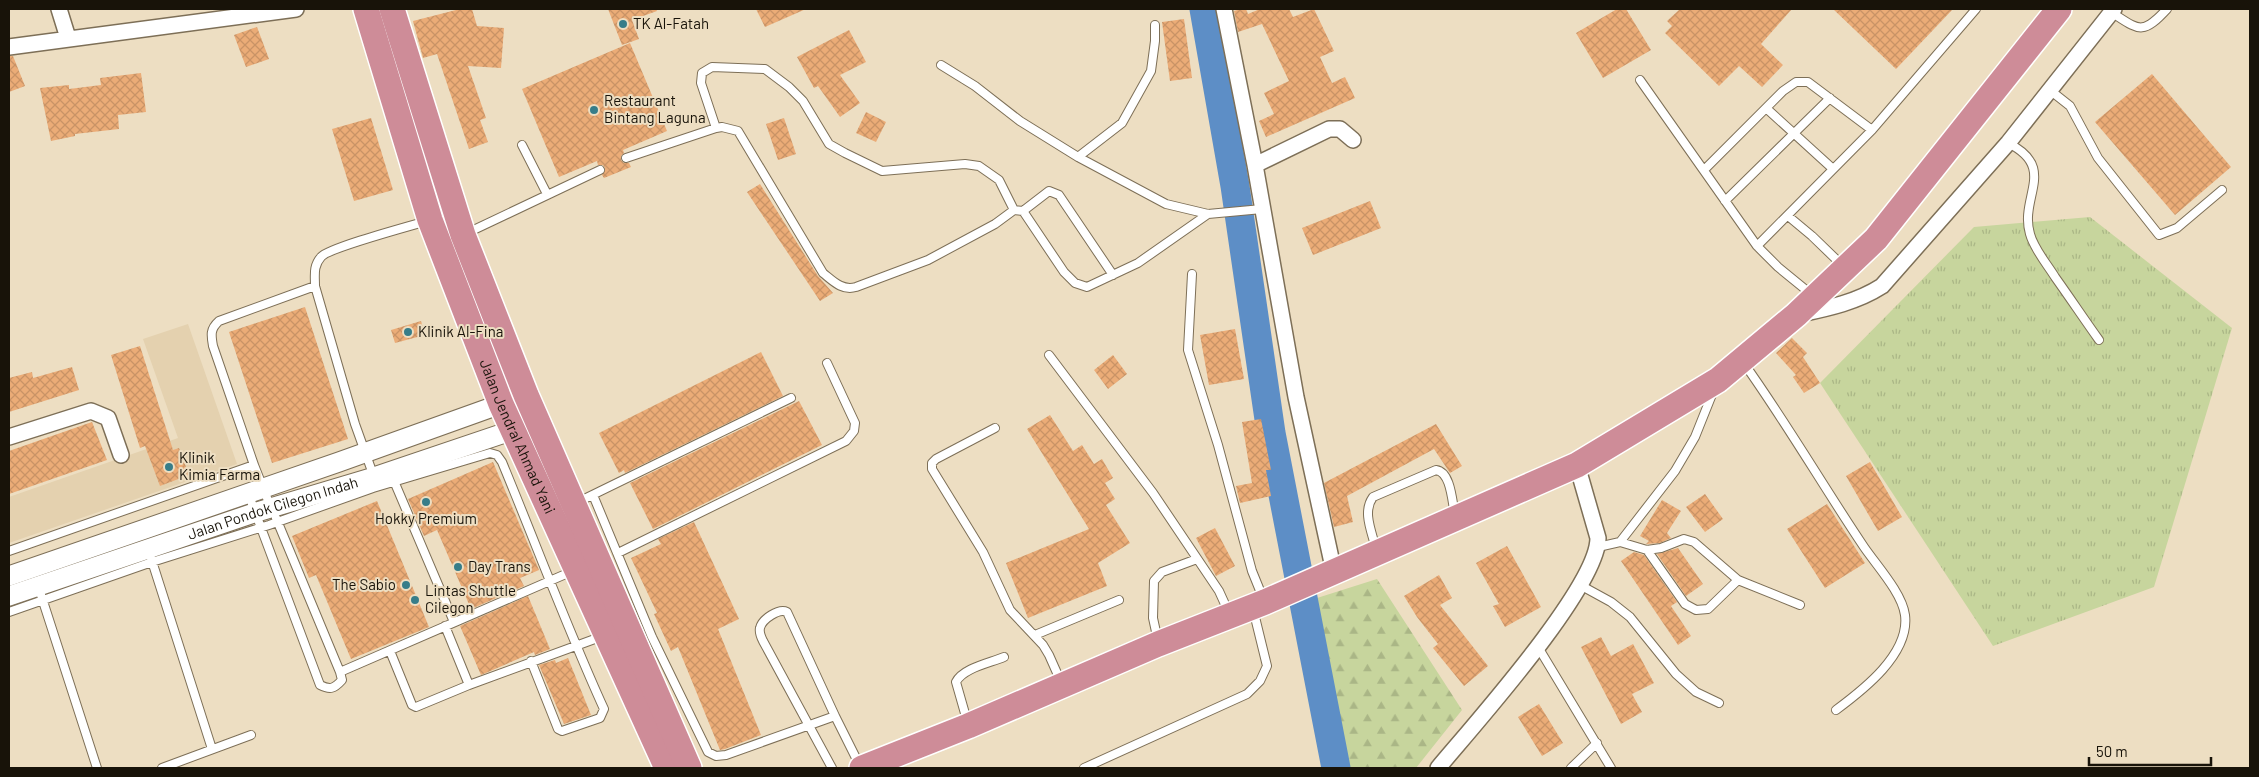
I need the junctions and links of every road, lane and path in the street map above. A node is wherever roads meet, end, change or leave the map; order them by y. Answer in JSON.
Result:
{"nodes":[{"id":1,"x":59,"y":9,"type":"edge"},
{"id":2,"x":296,"y":9,"type":"edge"},
{"id":3,"x":366,"y":9,"type":"edge"},
{"id":4,"x":392,"y":9,"type":"edge"},
{"id":5,"x":1224,"y":9,"type":"edge"},
{"id":6,"x":1976,"y":9,"type":"edge"},
{"id":7,"x":2059,"y":9,"type":"edge"},
{"id":8,"x":2166,"y":9,"type":"edge"},
{"id":9,"x":2113,"y":11,"type":"edge"},
{"id":10,"x":242,"y":13,"type":"edge"},
{"id":11,"x":1155,"y":25,"type":"dead end"},
{"id":12,"x":68,"y":38,"type":"junction"},
{"id":13,"x":9,"y":47,"type":"edge"},
{"id":14,"x":942,"y":65,"type":"dead end"},
{"id":15,"x":1640,"y":80,"type":"dead end"},
{"id":16,"x":2051,"y":91,"type":"junction"},
{"id":17,"x":1830,"y":98,"type":"junction"},
{"id":18,"x":1766,"y":108,"type":"junction"},
{"id":19,"x":716,"y":128,"type":"junction"},
{"id":20,"x":1872,"y":130,"type":"junction"},
{"id":21,"x":1794,"y":134,"type":"junction"},
{"id":22,"x":1353,"y":140,"type":"dead end"},
{"id":23,"x":2008,"y":143,"type":"junction"},
{"id":24,"x":522,"y":145,"type":"dead end"},
{"id":25,"x":626,"y":158,"type":"dead end"},
{"id":26,"x":1078,"y":158,"type":"junction"},
{"id":27,"x":1256,"y":165,"type":"junction"},
{"id":28,"x":1833,"y":169,"type":"junction"},
{"id":29,"x":600,"y":170,"type":"dead end"},
{"id":30,"x":1704,"y":170,"type":"junction"},
{"id":31,"x":2222,"y":190,"type":"dead end"},
{"id":32,"x":547,"y":194,"type":"junction"},
{"id":33,"x":1725,"y":201,"type":"junction"},
{"id":34,"x":1018,"y":210,"type":"junction"},
{"id":35,"x":1255,"y":210,"type":"junction"},
{"id":36,"x":1208,"y":214,"type":"junction"},
{"id":37,"x":1788,"y":216,"type":"junction"},
{"id":38,"x":430,"y":220,"type":"junction"},
{"id":39,"x":463,"y":235,"type":"junction"},
{"id":40,"x":1757,"y":246,"type":"junction"},
{"id":41,"x":1846,"y":268,"type":"junction"},
{"id":42,"x":1192,"y":274,"type":"dead end"},
{"id":43,"x":1114,"y":275,"type":"junction"},
{"id":44,"x":315,"y":286,"type":"junction"},
{"id":45,"x":1815,"y":297,"type":"junction"},
{"id":46,"x":1796,"y":315,"type":"junction"},
{"id":47,"x":2099,"y":340,"type":"dead end"},
{"id":48,"x":1049,"y":355,"type":"dead end"},
{"id":49,"x":1742,"y":360,"type":"junction"},
{"id":50,"x":827,"y":363,"type":"dead end"},
{"id":51,"x":1718,"y":380,"type":"junction"},
{"id":52,"x":526,"y":395,"type":"junction"},
{"id":53,"x":791,"y":398,"type":"dead end"},
{"id":54,"x":501,"y":404,"type":"junction"},
{"id":55,"x":537,"y":422,"type":"junction"},
{"id":56,"x":995,"y":428,"type":"dead end"},
{"id":57,"x":513,"y":431,"type":"junction"},
{"id":58,"x":9,"y":437,"type":"edge"},
{"id":59,"x":366,"y":452,"type":"junction"},
{"id":60,"x":121,"y":455,"type":"dead end"},
{"id":61,"x":1577,"y":465,"type":"junction"},
{"id":62,"x":254,"y":466,"type":"junction"},
{"id":63,"x":374,"y":477,"type":"junction"},
{"id":64,"x":394,"y":481,"type":"junction"},
{"id":65,"x":256,"y":490,"type":"junction"},
{"id":66,"x":583,"y":499,"type":"junction"},
{"id":67,"x":266,"y":518,"type":"junction"},
{"id":68,"x":1456,"y":520,"type":"junction"},
{"id":69,"x":1620,"y":542,"type":"junction"},
{"id":70,"x":1598,"y":547,"type":"junction"},
{"id":71,"x":1647,"y":550,"type":"junction"},
{"id":72,"x":9,"y":551,"type":"edge"},
{"id":73,"x":618,"y":552,"type":"junction"},
{"id":74,"x":1377,"y":554,"type":"junction"},
{"id":75,"x":150,"y":556,"type":"junction"},
{"id":76,"x":1197,"y":559,"type":"junction"},
{"id":77,"x":31,"y":568,"type":"junction"},
{"id":78,"x":578,"y":569,"type":"junction"},
{"id":79,"x":1331,"y":573,"type":"junction"},
{"id":80,"x":9,"y":576,"type":"edge"},
{"id":81,"x":1738,"y":580,"type":"junction"},
{"id":82,"x":551,"y":581,"type":"junction"},
{"id":83,"x":1580,"y":585,"type":"junction"},
{"id":84,"x":40,"y":592,"type":"junction"},
{"id":85,"x":9,"y":596,"type":"edge"},
{"id":86,"x":1119,"y":600,"type":"dead end"},
{"id":87,"x":1800,"y":605,"type":"dead end"},
{"id":88,"x":1249,"y":609,"type":"junction"},
{"id":89,"x":9,"y":612,"type":"edge"},
{"id":90,"x":454,"y":622,"type":"junction"},
{"id":91,"x":445,"y":626,"type":"junction"},
{"id":92,"x":606,"y":634,"type":"junction"},
{"id":93,"x":1034,"y":635,"type":"junction"},
{"id":94,"x":1158,"y":644,"type":"junction"},
{"id":95,"x":574,"y":645,"type":"junction"},
{"id":96,"x":1538,"y":647,"type":"junction"},
{"id":97,"x":390,"y":651,"type":"junction"},
{"id":98,"x":1004,"y":657,"type":"dead end"},
{"id":99,"x":531,"y":661,"type":"junction"},
{"id":100,"x":340,"y":672,"type":"junction"},
{"id":101,"x":1061,"y":684,"type":"junction"},
{"id":102,"x":469,"y":685,"type":"junction"},
{"id":103,"x":646,"y":698,"type":"junction"},
{"id":104,"x":1718,"y":703,"type":"dead end"},
{"id":105,"x":1836,"y":710,"type":"dead end"},
{"id":106,"x":835,"y":716,"type":"junction"},
{"id":107,"x":809,"y":726,"type":"junction"},
{"id":108,"x":968,"y":726,"type":"junction"},
{"id":109,"x":251,"y":735,"type":"dead end"},
{"id":110,"x":1597,"y":743,"type":"junction"},
{"id":111,"x":212,"y":749,"type":"junction"},
{"id":112,"x":666,"y":758,"type":"edge"},
{"id":113,"x":96,"y":768,"type":"edge"},
{"id":114,"x":162,"y":768,"type":"edge"},
{"id":115,"x":689,"y":768,"type":"edge"},
{"id":116,"x":703,"y":768,"type":"edge"},
{"id":117,"x":832,"y":768,"type":"edge"},
{"id":118,"x":861,"y":768,"type":"edge"},
{"id":119,"x":1084,"y":768,"type":"edge"},
{"id":120,"x":1438,"y":768,"type":"edge"},
{"id":121,"x":1571,"y":768,"type":"edge"},
{"id":122,"x":1611,"y":768,"type":"edge"}],
"edges":[{"from":1,"to":12,"type":"street"},
{"from":2,"to":10,"type":"street"},
{"from":3,"to":38,"type":"highway","name":"Jalan Jendral Ahmad Yani"},
{"from":4,"to":39,"type":"highway","name":"Jalan Jendral Ahmad Yani"},
{"from":5,"to":27,"type":"street"},
{"from":6,"to":20,"type":"lane"},
{"from":7,"to":41,"type":"highway"},
{"from":8,"to":9,"type":"lane"},
{"from":9,"to":16,"type":"street"},
{"from":10,"to":12,"type":"street"},
{"from":11,"to":26,"type":"lane"},
{"from":12,"to":13,"type":"street"},
{"from":14,"to":26,"type":"lane"},
{"from":15,"to":30,"type":"lane"},
{"from":16,"to":23,"type":"street"},
{"from":16,"to":31,"type":"lane"},
{"from":17,"to":18,"type":"lane"},
{"from":17,"to":20,"type":"lane"},
{"from":17,"to":21,"type":"lane"},
{"from":18,"to":21,"type":"lane"},
{"from":18,"to":30,"type":"lane"},
{"from":19,"to":25,"type":"lane"},
{"from":19,"to":34,"type":"lane"},
{"from":19,"to":34,"type":"lane"},
{"from":20,"to":28,"type":"lane"},
{"from":21,"to":28,"type":"lane"},
{"from":21,"to":33,"type":"lane"},
{"from":22,"to":27,"type":"street"},
{"from":23,"to":46,"type":"street"},
{"from":23,"to":47,"type":"lane"},
{"from":24,"to":32,"type":"lane"},
{"from":26,"to":36,"type":"lane"},
{"from":27,"to":35,"type":"street"},
{"from":28,"to":37,"type":"lane"},
{"from":29,"to":32,"type":"lane"},
{"from":30,"to":33,"type":"lane"},
{"from":32,"to":39,"type":"lane"},
{"from":33,"to":40,"type":"lane"},
{"from":34,"to":43,"type":"lane"},
{"from":34,"to":43,"type":"lane"},
{"from":35,"to":36,"type":"lane"},
{"from":35,"to":79,"type":"street"},
{"from":36,"to":43,"type":"lane"},
{"from":37,"to":40,"type":"lane"},
{"from":37,"to":41,"type":"lane"},
{"from":38,"to":44,"type":"lane"},
{"from":38,"to":54,"type":"highway","name":"Jalan Jendral Ahmad Yani"},
{"from":39,"to":52,"type":"highway","name":"Jalan Jendral Ahmad Yani"},
{"from":40,"to":45,"type":"lane"},
{"from":41,"to":45,"type":"highway"},
{"from":42,"to":88,"type":"lane"},
{"from":44,"to":59,"type":"lane"},
{"from":44,"to":62,"type":"lane"},
{"from":45,"to":46,"type":"highway"},
{"from":46,"to":49,"type":"highway"},
{"from":48,"to":76,"type":"lane"},
{"from":49,"to":51,"type":"highway"},
{"from":49,"to":105,"type":"lane"},
{"from":50,"to":73,"type":"lane"},
{"from":51,"to":61,"type":"highway"},
{"from":51,"to":69,"type":"lane"},
{"from":52,"to":54,"type":"street","name":"Jalan Pondok Cilegon Indah"},
{"from":52,"to":55,"type":"highway","name":"Jalan Jendral Ahmad Yani"},
{"from":53,"to":66,"type":"lane"},
{"from":54,"to":57,"type":"highway","name":"Jalan Jendral Ahmad Yani"},
{"from":54,"to":59,"type":"street","name":"Jalan Pondok Cilegon Indah"},
{"from":55,"to":57,"type":"street","name":"Jalan Pondok Cilegon Indah"},
{"from":55,"to":66,"type":"highway","name":"Jalan Jendral Ahmad Yani"},
{"from":56,"to":93,"type":"lane"},
{"from":57,"to":63,"type":"street","name":"Jalan Pondok Cilegon Indah"},
{"from":57,"to":78,"type":"highway","name":"Jalan Jendral Ahmad Yani"},
{"from":58,"to":60,"type":"street"},
{"from":59,"to":63,"type":"lane"},
{"from":59,"to":65,"type":"street","name":"Jalan Pondok Cilegon Indah"},
{"from":61,"to":68,"type":"highway"},
{"from":61,"to":70,"type":"street"},
{"from":62,"to":65,"type":"lane"},
{"from":62,"to":72,"type":"lane"},
{"from":63,"to":67,"type":"street","name":"Jalan Pondok Cilegon Indah"},
{"from":64,"to":67,"type":"lane"},
{"from":64,"to":82,"type":"lane"},
{"from":64,"to":90,"type":"lane"},
{"from":65,"to":67,"type":"lane"},
{"from":65,"to":67,"type":"lane"},
{"from":65,"to":77,"type":"street","name":"Jalan Pondok Cilegon Indah"},
{"from":66,"to":73,"type":"lane"},
{"from":66,"to":103,"type":"highway","name":"Jalan Jendral Ahmad Yani"},
{"from":67,"to":75,"type":"street","name":"Jalan Pondok Cilegon Indah"},
{"from":67,"to":100,"type":"lane"},
{"from":67,"to":100,"type":"lane"},
{"from":68,"to":74,"type":"highway"},
{"from":68,"to":74,"type":"lane"},
{"from":69,"to":70,"type":"lane"},
{"from":69,"to":71,"type":"lane"},
{"from":70,"to":83,"type":"street"},
{"from":71,"to":81,"type":"lane"},
{"from":71,"to":81,"type":"lane"},
{"from":73,"to":107,"type":"lane"},
{"from":74,"to":79,"type":"highway"},
{"from":75,"to":84,"type":"street","name":"Jalan Pondok Cilegon Indah"},
{"from":75,"to":111,"type":"lane"},
{"from":76,"to":88,"type":"lane"},
{"from":76,"to":94,"type":"lane"},
{"from":77,"to":80,"type":"street","name":"Jalan Pondok Cilegon Indah"},
{"from":77,"to":84,"type":"street"},
{"from":78,"to":82,"type":"lane"},
{"from":78,"to":92,"type":"highway","name":"Jalan Jendral Ahmad Yani"},
{"from":79,"to":88,"type":"highway"},
{"from":81,"to":87,"type":"lane"},
{"from":82,"to":90,"type":"lane"},
{"from":82,"to":95,"type":"lane"},
{"from":83,"to":96,"type":"street"},
{"from":83,"to":104,"type":"lane"},
{"from":84,"to":85,"type":"street","name":"Jalan Pondok Cilegon Indah"},
{"from":84,"to":89,"type":"lane"},
{"from":84,"to":113,"type":"lane"},
{"from":86,"to":93,"type":"lane"},
{"from":88,"to":94,"type":"highway"},
{"from":88,"to":119,"type":"lane"},
{"from":90,"to":91,"type":"lane"},
{"from":91,"to":97,"type":"lane"},
{"from":91,"to":102,"type":"lane"},
{"from":92,"to":95,"type":"lane"},
{"from":92,"to":103,"type":"highway","name":"Jalan Jendral Ahmad Yani"},
{"from":93,"to":101,"type":"lane"},
{"from":94,"to":101,"type":"highway"},
{"from":95,"to":99,"type":"lane"},
{"from":95,"to":99,"type":"lane"},
{"from":96,"to":110,"type":"lane"},
{"from":96,"to":120,"type":"street"},
{"from":97,"to":100,"type":"lane"},
{"from":97,"to":102,"type":"lane"},
{"from":98,"to":108,"type":"lane"},
{"from":99,"to":102,"type":"lane"},
{"from":101,"to":108,"type":"highway"},
{"from":103,"to":112,"type":"highway","name":"Jalan Jendral Ahmad Yani"},
{"from":106,"to":107,"type":"lane"},
{"from":106,"to":107,"type":"lane"},
{"from":106,"to":118,"type":"lane"},
{"from":107,"to":117,"type":"lane"},
{"from":108,"to":118,"type":"highway"},
{"from":109,"to":111,"type":"lane"},
{"from":110,"to":121,"type":"lane"},
{"from":110,"to":122,"type":"lane"},
{"from":111,"to":114,"type":"lane"},
{"from":112,"to":115,"type":"highway","name":"Jalan Jendral Ahmad Yani"},
{"from":112,"to":116,"type":"highway"}]}
